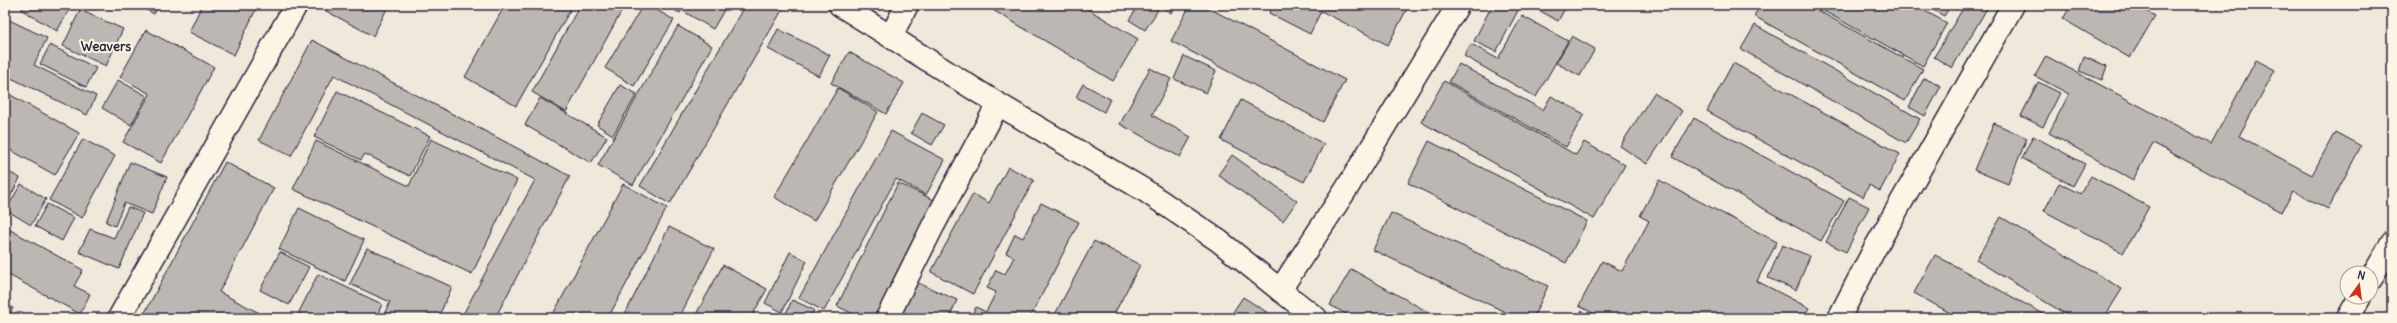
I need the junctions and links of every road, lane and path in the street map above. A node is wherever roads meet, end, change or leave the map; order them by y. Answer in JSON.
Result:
{"nodes":[{"id":1,"x":296,"y":5,"type":"edge"},
{"id":2,"x":840,"y":5,"type":"edge"},
{"id":3,"x":907,"y":5,"type":"edge"},
{"id":4,"x":1458,"y":5,"type":"edge"},
{"id":5,"x":2013,"y":5,"type":"edge"},
{"id":6,"x":891,"y":36,"type":"junction"},
{"id":7,"x":998,"y":104,"type":"junction"},
{"id":8,"x":2392,"y":243,"type":"edge"},
{"id":9,"x":2379,"y":265,"type":"edge"},
{"id":10,"x":1280,"y":290,"type":"junction"},
{"id":11,"x":2355,"y":305,"type":"edge"},
{"id":12,"x":119,"y":318,"type":"edge"},
{"id":13,"x":887,"y":318,"type":"edge"},
{"id":14,"x":1316,"y":318,"type":"edge"},
{"id":15,"x":1839,"y":318,"type":"edge"},
{"id":16,"x":2348,"y":318,"type":"edge"}],
"edges":[{"from":1,"to":12,"type":"street"},
{"from":2,"to":6,"type":"street"},
{"from":3,"to":6,"type":"street"},
{"from":4,"to":10,"type":"street"},
{"from":5,"to":15,"type":"street"},
{"from":6,"to":7,"type":"street"},
{"from":7,"to":10,"type":"street"},
{"from":7,"to":13,"type":"street"},
{"from":8,"to":9,"type":"street"},
{"from":10,"to":14,"type":"street"},
{"from":11,"to":16,"type":"street"}]}
